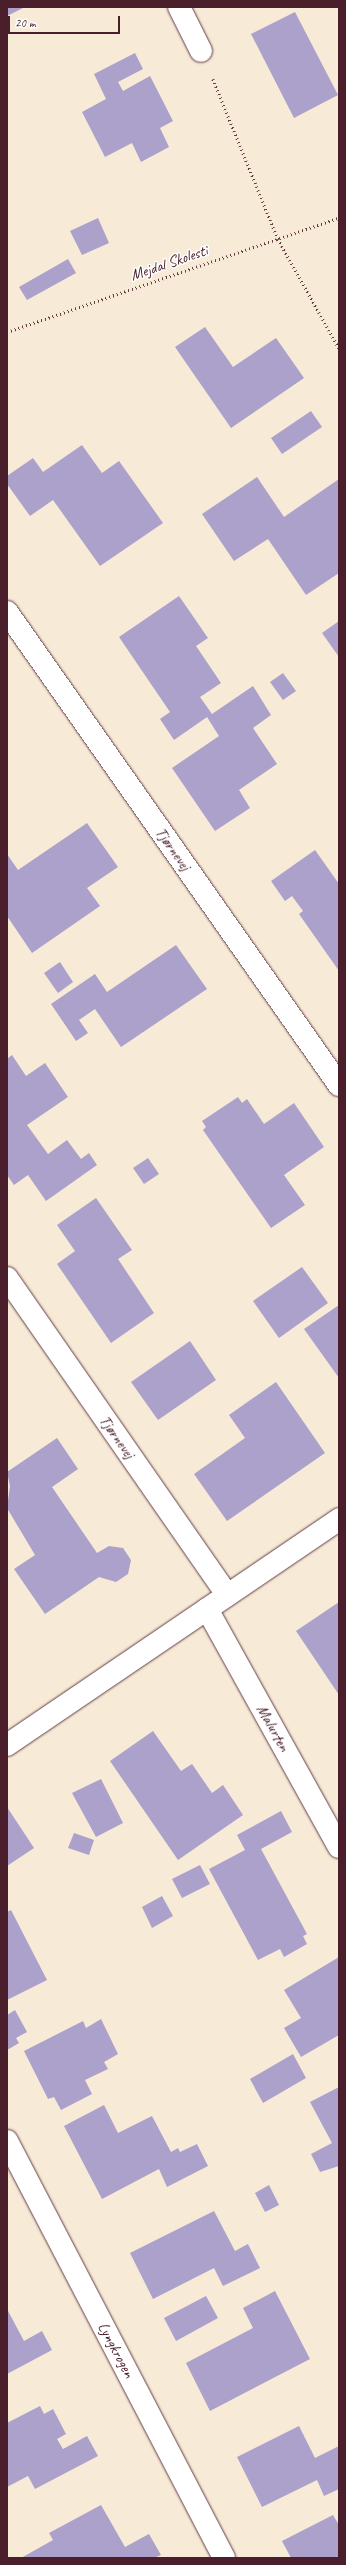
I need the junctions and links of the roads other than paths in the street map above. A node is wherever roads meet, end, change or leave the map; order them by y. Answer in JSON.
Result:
{"nodes":[{"id":1,"x":179,"y":7,"type":"edge"},
{"id":2,"x":201,"y":51,"type":"road end"},
{"id":3,"x":7,"y":612,"type":"edge"},
{"id":4,"x":339,"y":1086,"type":"edge"},
{"id":5,"x":7,"y":1278,"type":"edge"},
{"id":6,"x":339,"y":1519,"type":"edge"},
{"id":7,"x":227,"y":1595,"type":"junction"},
{"id":8,"x":206,"y":1609,"type":"junction"},
{"id":9,"x":7,"y":1746,"type":"edge"},
{"id":10,"x":339,"y":1847,"type":"edge"},
{"id":11,"x":7,"y":2141,"type":"edge"},
{"id":12,"x":224,"y":2558,"type":"edge"}],
"edges":[{"from":1,"to":2,"type":"street"},
{"from":3,"to":4,"type":"street","name":"Tjørnevej"},
{"from":5,"to":7,"type":"street","name":"Tjørnevej"},
{"from":6,"to":7,"type":"street"},
{"from":7,"to":8,"type":"street"},
{"from":8,"to":9,"type":"street"},
{"from":8,"to":10,"type":"street","name":"Malurten"},
{"from":11,"to":12,"type":"street","name":"Lyngkrogen"}]}
